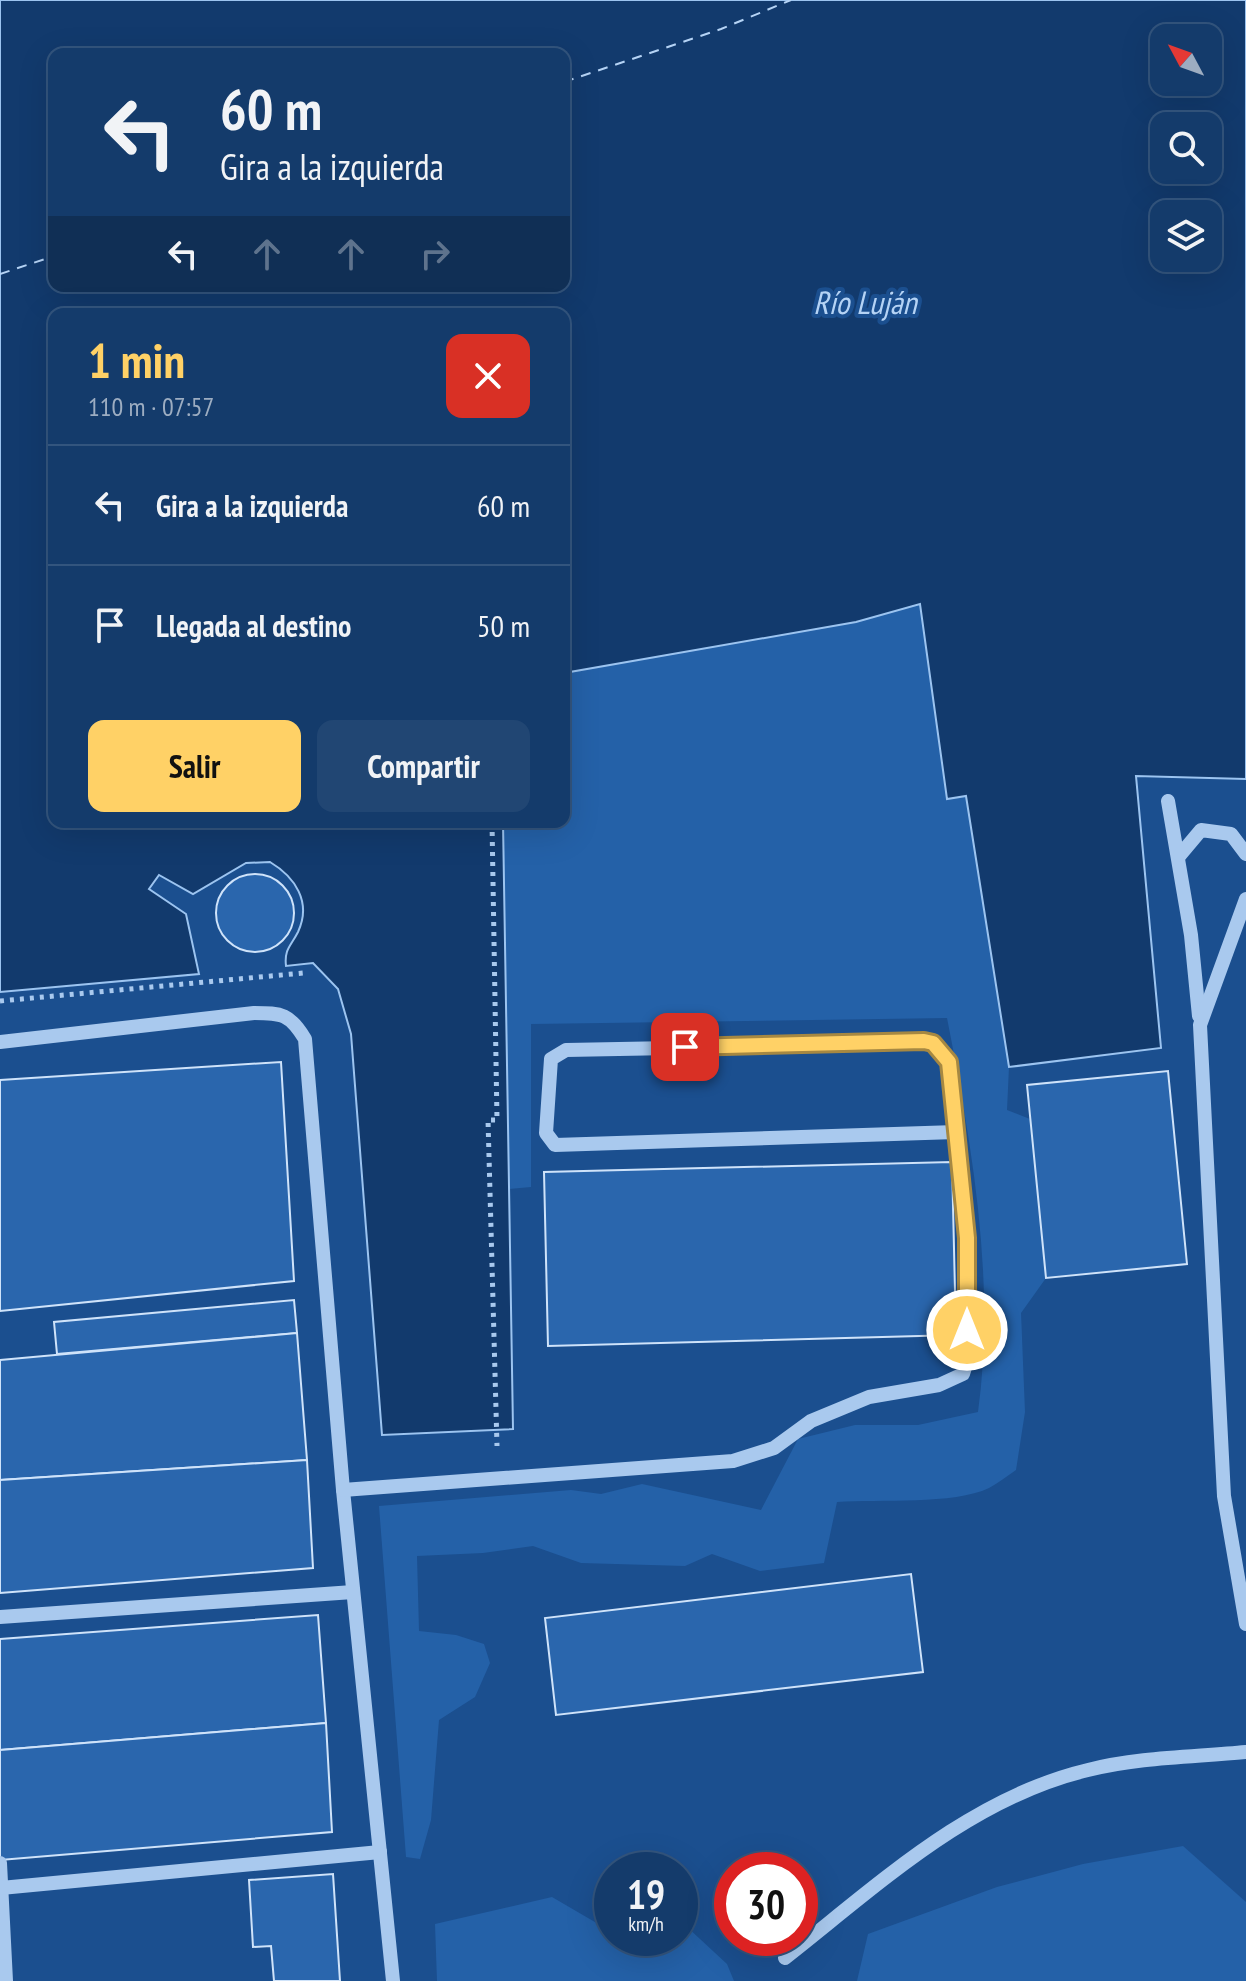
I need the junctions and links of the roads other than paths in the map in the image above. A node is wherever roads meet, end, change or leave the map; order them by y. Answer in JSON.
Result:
{"nodes":[{"id":1,"x":1168,"y":801,"type":"dead end"},
{"id":2,"x":1246,"y":854,"type":"edge"},
{"id":3,"x":1180,"y":855,"type":"junction"},
{"id":4,"x":1246,"y":899,"type":"edge"},
{"id":5,"x":1200,"y":1025,"type":"junction"},
{"id":6,"x":0,"y":1042,"type":"edge"},
{"id":7,"x":956,"y":1132,"type":"junction"},
{"id":8,"x":343,"y":1490,"type":"junction"},
{"id":9,"x":353,"y":1592,"type":"junction"},
{"id":10,"x":0,"y":1617,"type":"edge"},
{"id":11,"x":1246,"y":1624,"type":"edge"},
{"id":12,"x":1246,"y":1752,"type":"edge"},
{"id":13,"x":380,"y":1852,"type":"junction"},
{"id":14,"x":0,"y":1863,"type":"edge"},
{"id":15,"x":1,"y":1888,"type":"edge"},
{"id":16,"x":785,"y":1958,"type":"dead end"},
{"id":17,"x":6,"y":1981,"type":"edge"},
{"id":18,"x":393,"y":1981,"type":"edge"}],
"edges":[{"from":1,"to":3,"type":"street"},
{"from":2,"to":3,"type":"street"},
{"from":3,"to":5,"type":"street"},
{"from":4,"to":5,"type":"street"},
{"from":5,"to":11,"type":"street"},
{"from":6,"to":8,"type":"street"},
{"from":7,"to":7,"type":"street"},
{"from":7,"to":8,"type":"street"},
{"from":8,"to":9,"type":"street"},
{"from":9,"to":10,"type":"street"},
{"from":9,"to":13,"type":"street"},
{"from":12,"to":16,"type":"street"},
{"from":13,"to":15,"type":"street"},
{"from":13,"to":18,"type":"street"},
{"from":14,"to":15,"type":"street"},
{"from":15,"to":17,"type":"street"}]}
